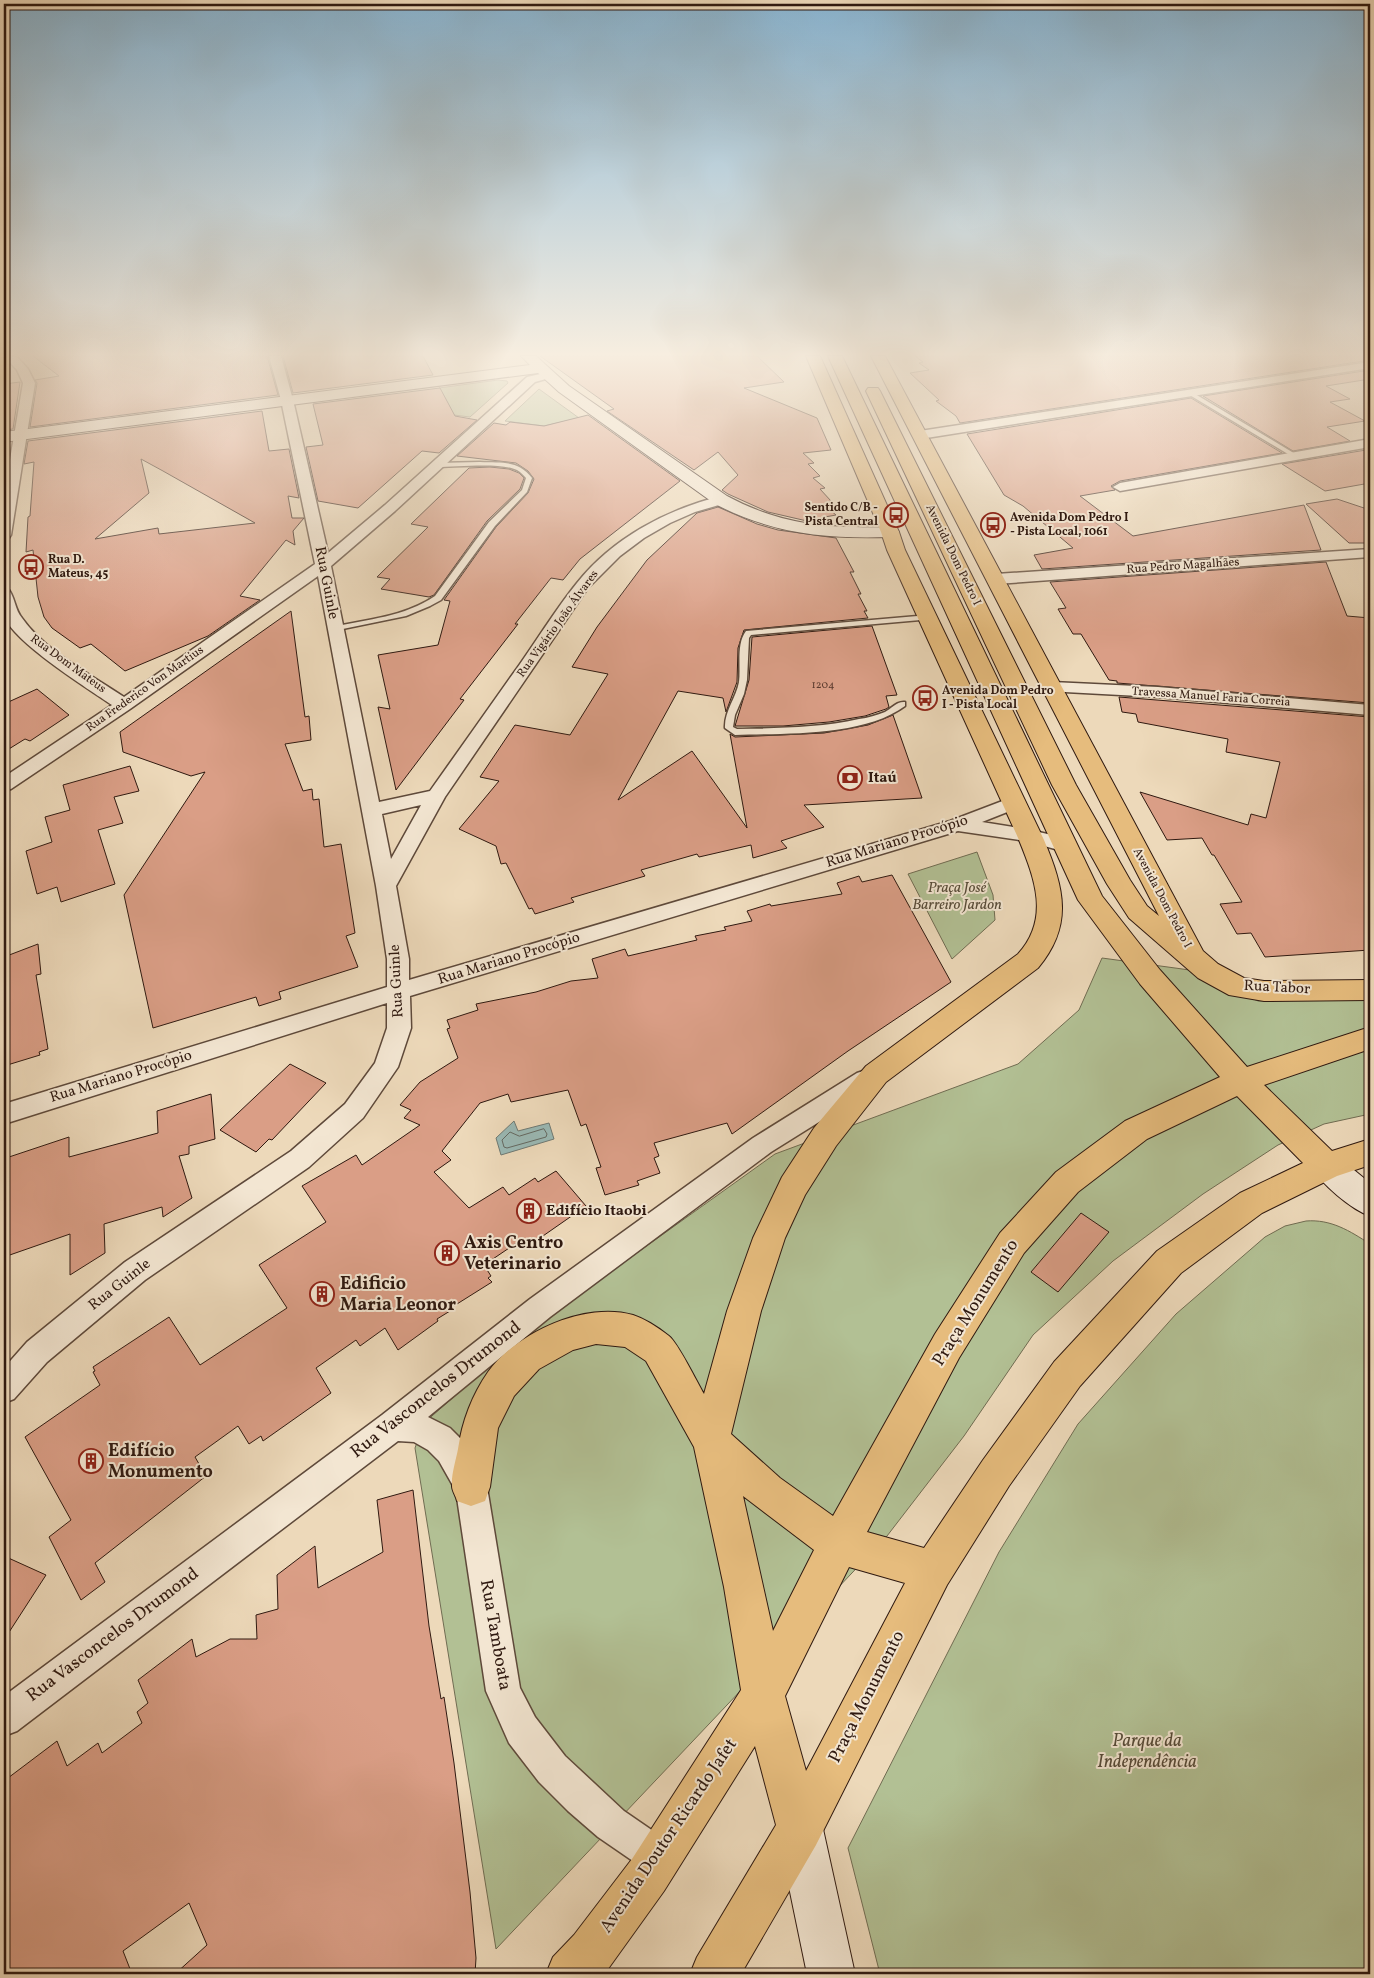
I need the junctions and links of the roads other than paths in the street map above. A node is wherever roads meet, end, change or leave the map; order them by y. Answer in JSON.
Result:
{"nodes":[{"id":1,"x":19,"y":448,"type":"edge"},
{"id":2,"x":298,"y":448,"type":"edge"},
{"id":3,"x":456,"y":448,"type":"edge"},
{"id":4,"x":648,"y":448,"type":"edge"},
{"id":5,"x":853,"y":448,"type":"edge"},
{"id":6,"x":882,"y":448,"type":"edge"},
{"id":7,"x":911,"y":448,"type":"edge"},
{"id":8,"x":927,"y":448,"type":"edge"},
{"id":9,"x":1282,"y":448,"type":"edge"},
{"id":10,"x":1336,"y":448,"type":"edge"},
{"id":11,"x":1295,"y":456,"type":"junction"},
{"id":12,"x":437,"y":465,"type":"junction"},
{"id":13,"x":1120,"y":487,"type":"dead end"},
{"id":14,"x":721,"y":500,"type":"junction"},
{"id":15,"x":890,"y":532,"type":"junction"},
{"id":16,"x":4,"y":535,"type":"edge"},
{"id":17,"x":1370,"y":553,"type":"edge"},
{"id":18,"x":323,"y":565,"type":"junction"},
{"id":19,"x":996,"y":579,"type":"junction"},
{"id":20,"x":286,"y":591,"type":"junction"},
{"id":21,"x":4,"y":593,"type":"edge"},
{"id":22,"x":329,"y":594,"type":"junction"},
{"id":23,"x":929,"y":617,"type":"junction"},
{"id":24,"x":336,"y":629,"type":"junction"},
{"id":25,"x":1052,"y":687,"type":"junction"},
{"id":26,"x":902,"y":704,"type":"dead end"},
{"id":27,"x":124,"y":705,"type":"junction"},
{"id":28,"x":1370,"y":710,"type":"edge"},
{"id":29,"x":1095,"y":768,"type":"junction"},
{"id":30,"x":4,"y":785,"type":"edge"},
{"id":31,"x":1053,"y":789,"type":"junction"},
{"id":32,"x":436,"y":796,"type":"junction"},
{"id":33,"x":1013,"y":803,"type":"junction"},
{"id":34,"x":371,"y":810,"type":"junction"},
{"id":35,"x":957,"y":825,"type":"junction"},
{"id":36,"x":1029,"y":836,"type":"junction"},
{"id":37,"x":1066,"y":845,"type":"junction"},
{"id":38,"x":386,"y":886,"type":"junction"},
{"id":39,"x":1193,"y":957,"type":"junction"},
{"id":40,"x":1370,"y":990,"type":"edge"},
{"id":41,"x":400,"y":991,"type":"junction"},
{"id":42,"x":1370,"y":1038,"type":"edge"},
{"id":43,"x":876,"y":1074,"type":"junction"},
{"id":44,"x":1241,"y":1081,"type":"junction"},
{"id":45,"x":4,"y":1114,"type":"edge"},
{"id":46,"x":1370,"y":1152,"type":"edge"},
{"id":47,"x":1327,"y":1166,"type":"junction"},
{"id":48,"x":1370,"y":1202,"type":"edge"},
{"id":49,"x":4,"y":1389,"type":"edge"},
{"id":50,"x":392,"y":1426,"type":"junction"},
{"id":51,"x":711,"y":1441,"type":"junction"},
{"id":52,"x":471,"y":1487,"type":"junction"},
{"id":53,"x":839,"y":1544,"type":"junction"},
{"id":54,"x":933,"y":1571,"type":"junction"},
{"id":55,"x":763,"y":1694,"type":"junction"},
{"id":56,"x":4,"y":1718,"type":"edge"},
{"id":57,"x":800,"y":1828,"type":"junction"},
{"id":58,"x":660,"y":1857,"type":"junction"},
{"id":59,"x":570,"y":1974,"type":"edge"},
{"id":60,"x":714,"y":1974,"type":"edge"},
{"id":61,"x":831,"y":1974,"type":"edge"}],
"edges":[{"from":1,"to":16,"type":"street"},
{"from":2,"to":18,"type":"street","name":"Rua Guinle"},
{"from":3,"to":12,"type":"street","name":"Rua Frederico Von Martius"},
{"from":4,"to":14,"type":"street"},
{"from":5,"to":15,"type":"main road"},
{"from":6,"to":31,"type":"main road","name":"Avenida Dom Pedro I"},
{"from":7,"to":31,"type":"main road","name":"Avenida Dom Pedro I"},
{"from":8,"to":19,"type":"main road","name":"Avenida Dom Pedro I"},
{"from":9,"to":11,"type":"lane"},
{"from":10,"to":11,"type":"street"},
{"from":11,"to":13,"type":"street"},
{"from":12,"to":18,"type":"street","name":"Rua Frederico Von Martius"},
{"from":12,"to":24,"type":"lane"},
{"from":14,"to":15,"type":"street"},
{"from":14,"to":32,"type":"street","name":"Rua Vigário João Álvares"},
{"from":15,"to":23,"type":"main road"},
{"from":17,"to":19,"type":"street","name":"Rua Pedro Magalhães"},
{"from":18,"to":20,"type":"street","name":"Rua Frederico Von Martius"},
{"from":18,"to":22,"type":"street","name":"Rua Guinle"},
{"from":19,"to":25,"type":"main road","name":"Avenida Dom Pedro I"},
{"from":20,"to":22,"type":"street"},
{"from":20,"to":27,"type":"street","name":"Rua Frederico Von Martius"},
{"from":21,"to":27,"type":"street","name":"Rua Dom Mateus"},
{"from":22,"to":24,"type":"street","name":"Rua Guinle"},
{"from":23,"to":26,"type":"lane"},
{"from":23,"to":33,"type":"main road"},
{"from":24,"to":34,"type":"street","name":"Rua Guinle"},
{"from":25,"to":28,"type":"street","name":"Travessa Manuel Faria Correia"},
{"from":25,"to":29,"type":"main road","name":"Avenida Dom Pedro I"},
{"from":27,"to":30,"type":"street","name":"Rua Frederico Von Martius"},
{"from":29,"to":31,"type":"main road"},
{"from":29,"to":39,"type":"main road","name":"Avenida Dom Pedro I"},
{"from":31,"to":33,"type":"main road"},
{"from":31,"to":37,"type":"main road","name":"Avenida Dom Pedro I"},
{"from":31,"to":39,"type":"main road","name":"Avenida Dom Pedro I"},
{"from":32,"to":34,"type":"street"},
{"from":32,"to":38,"type":"street","name":"Rua Vigário João Álvares"},
{"from":33,"to":35,"type":"street","name":"Rua Mariano Procópio"},
{"from":33,"to":36,"type":"main road"},
{"from":34,"to":38,"type":"street","name":"Rua Guinle"},
{"from":35,"to":36,"type":"street"},
{"from":35,"to":41,"type":"street","name":"Rua Mariano Procópio"},
{"from":36,"to":37,"type":"street"},
{"from":36,"to":43,"type":"main road"},
{"from":37,"to":44,"type":"main road","name":"Avenida Dom Pedro I"},
{"from":38,"to":41,"type":"street","name":"Rua Guinle"},
{"from":39,"to":40,"type":"main road","name":"Rua Tabor"},
{"from":41,"to":45,"type":"street","name":"Rua Mariano Procópio"},
{"from":41,"to":49,"type":"street","name":"Rua Guinle"},
{"from":42,"to":44,"type":"main road"},
{"from":43,"to":50,"type":"street","name":"Rua Vasconcelos Drumond"},
{"from":43,"to":51,"type":"main road"},
{"from":44,"to":47,"type":"main road"},
{"from":44,"to":53,"type":"main road","name":"Praça Monumento"},
{"from":46,"to":47,"type":"main road"},
{"from":47,"to":48,"type":"street"},
{"from":47,"to":54,"type":"main road","name":"Praça Monumento"},
{"from":50,"to":52,"type":"street","name":"Rua Tamboata"},
{"from":50,"to":56,"type":"street","name":"Rua Vasconcelos Drumond"},
{"from":51,"to":52,"type":"main road"},
{"from":51,"to":53,"type":"main road"},
{"from":51,"to":55,"type":"main road"},
{"from":52,"to":58,"type":"street","name":"Rua Tamboata"},
{"from":53,"to":54,"type":"main road"},
{"from":53,"to":55,"type":"main road","name":"Praça Monumento"},
{"from":54,"to":57,"type":"main road","name":"Praça Monumento"},
{"from":55,"to":57,"type":"main road"},
{"from":55,"to":58,"type":"main road","name":"Avenida Doutor Ricardo Jafet"},
{"from":57,"to":60,"type":"main road"},
{"from":57,"to":61,"type":"street"},
{"from":58,"to":59,"type":"main road","name":"Avenida Doutor Ricardo Jafet"}]}
